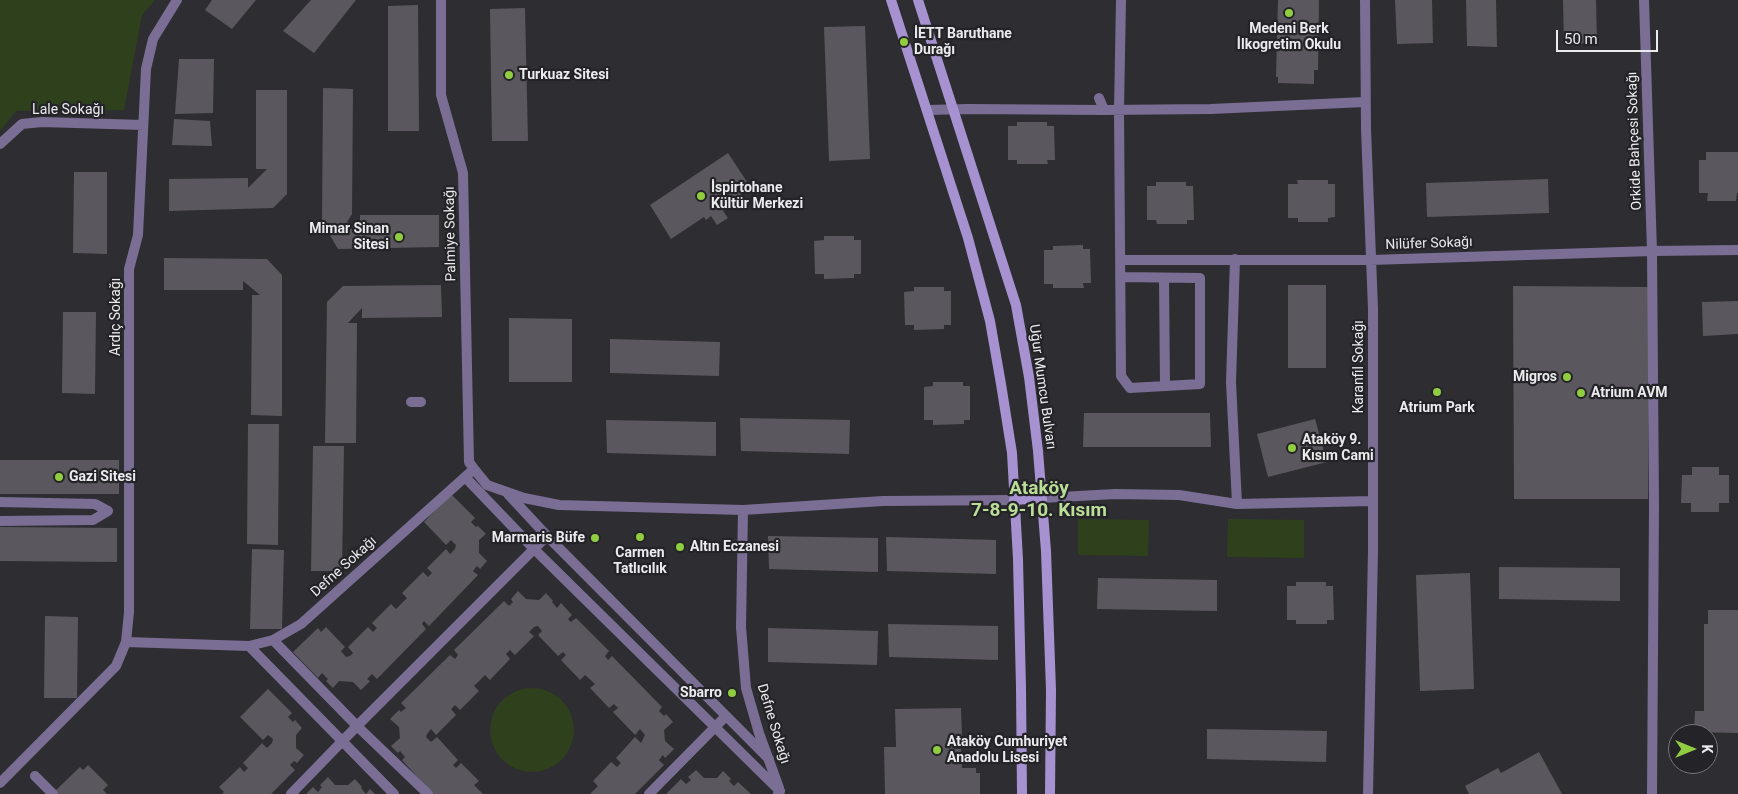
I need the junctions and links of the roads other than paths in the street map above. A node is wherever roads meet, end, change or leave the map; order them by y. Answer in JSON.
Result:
{"nodes":[{"id":1,"x":177,"y":0,"type":"edge"},
{"id":2,"x":441,"y":0,"type":"edge"},
{"id":3,"x":891,"y":0,"type":"edge"},
{"id":4,"x":918,"y":0,"type":"edge"},
{"id":5,"x":1121,"y":0,"type":"edge"},
{"id":6,"x":1365,"y":0,"type":"edge"},
{"id":7,"x":1644,"y":0,"type":"edge"},
{"id":8,"x":1099,"y":98,"type":"dead end"},
{"id":9,"x":1365,"y":102,"type":"junction"},
{"id":10,"x":954,"y":109,"type":"junction"},
{"id":11,"x":927,"y":110,"type":"junction"},
{"id":12,"x":1104,"y":110,"type":"junction"},
{"id":13,"x":1119,"y":110,"type":"junction"},
{"id":14,"x":143,"y":125,"type":"junction"},
{"id":15,"x":0,"y":144,"type":"edge"},
{"id":16,"x":1738,"y":250,"type":"edge"},
{"id":17,"x":1652,"y":251,"type":"junction"},
{"id":18,"x":1235,"y":259,"type":"junction"},
{"id":19,"x":1121,"y":260,"type":"junction"},
{"id":20,"x":1371,"y":260,"type":"junction"},
{"id":21,"x":1121,"y":277,"type":"junction"},
{"id":22,"x":1164,"y":278,"type":"junction"},
{"id":23,"x":1165,"y":386,"type":"junction"},
{"id":24,"x":474,"y":469,"type":"junction"},
{"id":25,"x":465,"y":477,"type":"junction"},
{"id":26,"x":506,"y":492,"type":"junction"},
{"id":27,"x":1042,"y":498,"type":"junction"},
{"id":28,"x":1014,"y":500,"type":"junction"},
{"id":29,"x":1373,"y":501,"type":"junction"},
{"id":30,"x":0,"y":502,"type":"edge"},
{"id":31,"x":1237,"y":504,"type":"junction"},
{"id":32,"x":743,"y":510,"type":"junction"},
{"id":33,"x":0,"y":521,"type":"edge"},
{"id":34,"x":547,"y":536,"type":"junction"},
{"id":35,"x":534,"y":549,"type":"junction"},
{"id":36,"x":273,"y":640,"type":"junction"},
{"id":37,"x":126,"y":642,"type":"junction"},
{"id":38,"x":249,"y":646,"type":"junction"},
{"id":39,"x":725,"y":717,"type":"junction"},
{"id":40,"x":357,"y":726,"type":"junction"},
{"id":41,"x":714,"y":728,"type":"junction"},
{"id":42,"x":342,"y":743,"type":"junction"},
{"id":43,"x":769,"y":759,"type":"junction"},
{"id":44,"x":35,"y":776,"type":"dead end"},
{"id":45,"x":0,"y":783,"type":"edge"},
{"id":46,"x":780,"y":793,"type":"edge"},
{"id":47,"x":53,"y":794,"type":"edge"},
{"id":48,"x":291,"y":794,"type":"edge"},
{"id":49,"x":394,"y":794,"type":"edge"},
{"id":50,"x":428,"y":794,"type":"edge"},
{"id":51,"x":649,"y":794,"type":"edge"},
{"id":52,"x":1022,"y":794,"type":"edge"},
{"id":53,"x":1050,"y":794,"type":"edge"},
{"id":54,"x":1368,"y":794,"type":"edge"},
{"id":55,"x":1652,"y":794,"type":"edge"}],
"edges":[{"from":1,"to":14,"type":"street","name":"Ardıç Sokağı"},
{"from":2,"to":24,"type":"street","name":"Palmiye Sokağı"},
{"from":3,"to":11,"type":"main road"},
{"from":4,"to":10,"type":"main road","name":"Uğur Mumcu Bulvarı"},
{"from":5,"to":13,"type":"street"},
{"from":6,"to":9,"type":"street","name":"Karanfil Sokağı"},
{"from":7,"to":17,"type":"street","name":"Orkide Bahçesi Sokağı"},
{"from":8,"to":12,"type":"street"},
{"from":9,"to":13,"type":"street"},
{"from":9,"to":20,"type":"street","name":"Karanfil Sokağı"},
{"from":10,"to":11,"type":"street"},
{"from":10,"to":12,"type":"street"},
{"from":10,"to":27,"type":"main road","name":"Uğur Mumcu Bulvarı"},
{"from":11,"to":28,"type":"main road"},
{"from":12,"to":13,"type":"street"},
{"from":13,"to":19,"type":"street"},
{"from":14,"to":15,"type":"street","name":"Lale Sokağı"},
{"from":14,"to":37,"type":"street","name":"Ardıç Sokağı"},
{"from":16,"to":17,"type":"street","name":"Nilüfer Sokağı"},
{"from":17,"to":20,"type":"street","name":"Nilüfer Sokağı"},
{"from":17,"to":55,"type":"street","name":"Orkide Bahçesi Sokağı"},
{"from":18,"to":19,"type":"street","name":"Nilüfer Sokağı"},
{"from":18,"to":20,"type":"street","name":"Nilüfer Sokağı"},
{"from":18,"to":31,"type":"street"},
{"from":19,"to":21,"type":"street"},
{"from":20,"to":29,"type":"street","name":"Karanfil Sokağı"},
{"from":21,"to":22,"type":"street"},
{"from":21,"to":23,"type":"street"},
{"from":22,"to":23,"type":"street"},
{"from":22,"to":23,"type":"street"},
{"from":24,"to":25,"type":"street","name":"Defne Sokağı"},
{"from":24,"to":26,"type":"street"},
{"from":25,"to":35,"type":"street"},
{"from":25,"to":36,"type":"street","name":"Defne Sokağı"},
{"from":26,"to":32,"type":"street"},
{"from":26,"to":34,"type":"street"},
{"from":27,"to":28,"type":"main road"},
{"from":27,"to":31,"type":"street"},
{"from":27,"to":53,"type":"main road","name":"Uğur Mumcu Bulvarı"},
{"from":28,"to":32,"type":"street"},
{"from":28,"to":52,"type":"main road"},
{"from":29,"to":31,"type":"street"},
{"from":29,"to":54,"type":"street","name":"Karanfil Sokağı"},
{"from":30,"to":33,"type":"street"},
{"from":32,"to":43,"type":"street","name":"Defne Sokağı"},
{"from":34,"to":35,"type":"street"},
{"from":34,"to":39,"type":"street"},
{"from":35,"to":40,"type":"street"},
{"from":35,"to":41,"type":"street"},
{"from":36,"to":38,"type":"street","name":"Defne Sokağı"},
{"from":36,"to":40,"type":"street"},
{"from":37,"to":38,"type":"street","name":"Defne Sokağı"},
{"from":37,"to":45,"type":"street"},
{"from":38,"to":42,"type":"street"},
{"from":39,"to":41,"type":"street"},
{"from":39,"to":43,"type":"street"},
{"from":40,"to":42,"type":"street"},
{"from":40,"to":50,"type":"street"},
{"from":41,"to":46,"type":"street"},
{"from":41,"to":51,"type":"street"},
{"from":42,"to":48,"type":"street"},
{"from":42,"to":49,"type":"street"},
{"from":43,"to":46,"type":"street","name":"Defne Sokağı"},
{"from":44,"to":47,"type":"street"}]}
